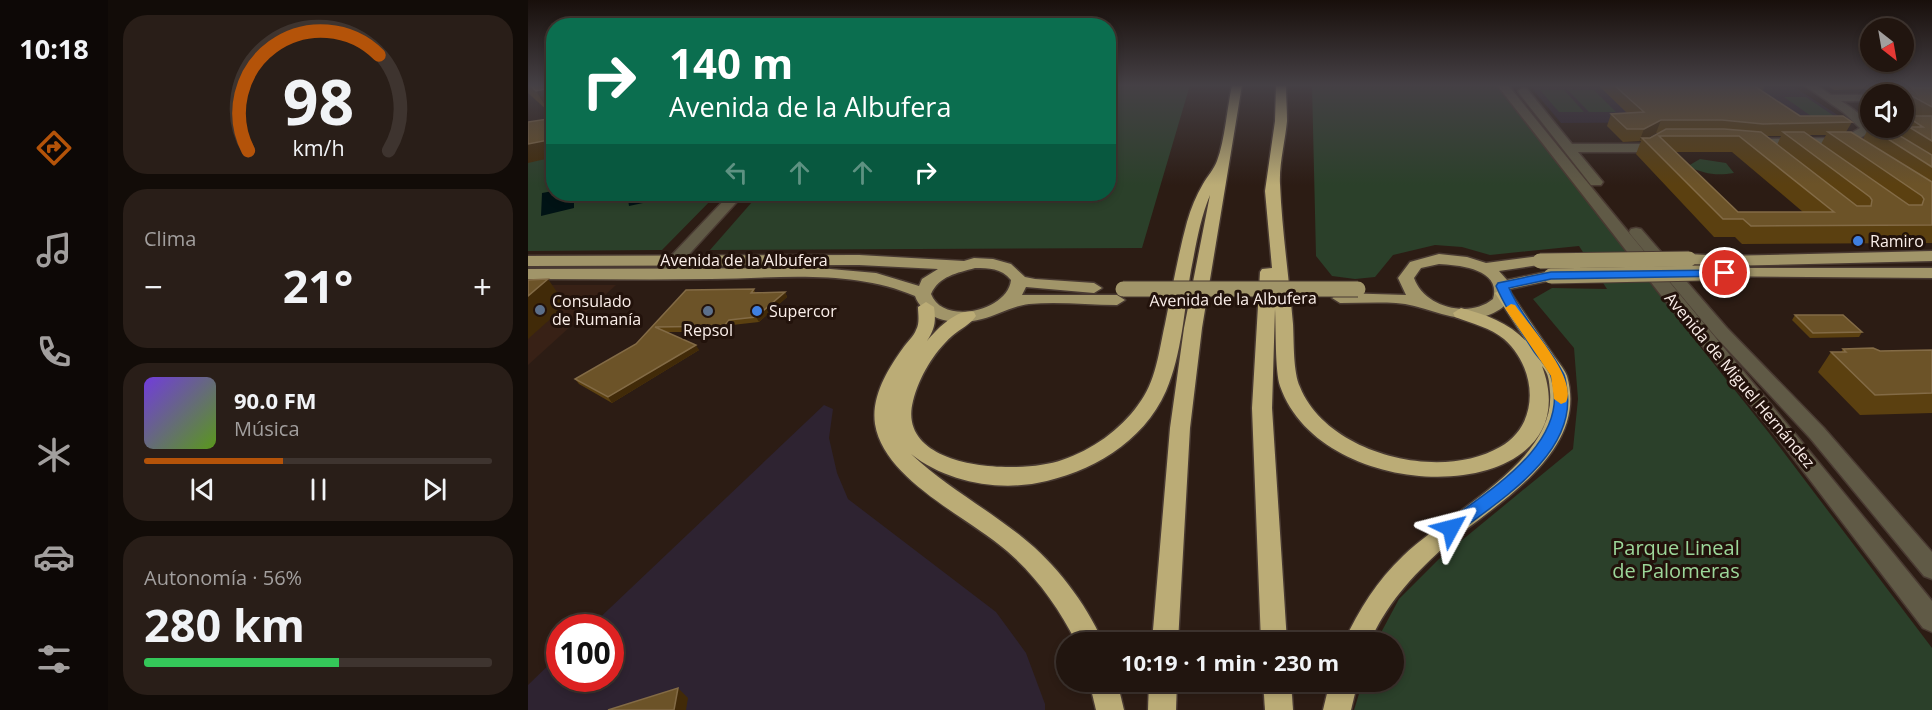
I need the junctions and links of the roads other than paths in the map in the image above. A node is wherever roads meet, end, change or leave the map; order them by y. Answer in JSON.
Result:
{"nodes":[{"id":1,"x":1231,"y":118,"type":"edge"},
{"id":2,"x":1281,"y":118,"type":"edge"},
{"id":3,"x":1528,"y":118,"type":"edge"},
{"id":4,"x":1545,"y":118,"type":"edge"},
{"id":5,"x":1860,"y":137,"type":"edge"},
{"id":6,"x":1676,"y":139,"type":"edge"},
{"id":7,"x":1737,"y":141,"type":"edge"},
{"id":8,"x":1757,"y":143,"type":"junction"},
{"id":9,"x":1800,"y":143,"type":"junction"},
{"id":10,"x":1570,"y":148,"type":"junction"},
{"id":11,"x":1819,"y":156,"type":"edge"},
{"id":12,"x":1774,"y":157,"type":"edge"},
{"id":13,"x":1223,"y":160,"type":"junction"},
{"id":14,"x":1273,"y":180,"type":"junction"},
{"id":15,"x":731,"y":201,"type":"edge"},
{"id":16,"x":1932,"y":256,"type":"edge"},
{"id":17,"x":528,"y":261,"type":"edge"},
{"id":18,"x":961,"y":265,"type":"junction"},
{"id":19,"x":678,"y":267,"type":"junction"},
{"id":20,"x":1484,"y":268,"type":"junction"},
{"id":21,"x":1932,"y":273,"type":"edge"},
{"id":22,"x":528,"y":274,"type":"edge"},
{"id":23,"x":1406,"y":278,"type":"junction"},
{"id":24,"x":1019,"y":280,"type":"junction"},
{"id":25,"x":1503,"y":290,"type":"junction"},
{"id":26,"x":1120,"y":294,"type":"junction"},
{"id":27,"x":924,"y":300,"type":"junction"},
{"id":28,"x":1005,"y":303,"type":"junction"},
{"id":29,"x":1424,"y":303,"type":"junction"},
{"id":30,"x":1461,"y":313,"type":"junction"},
{"id":31,"x":968,"y":316,"type":"junction"},
{"id":32,"x":1932,"y":569,"type":"edge"},
{"id":33,"x":1932,"y":620,"type":"edge"},
{"id":34,"x":1085,"y":632,"type":"edge"},
{"id":35,"x":1166,"y":632,"type":"edge"},
{"id":36,"x":1273,"y":632,"type":"edge"},
{"id":37,"x":1360,"y":632,"type":"edge"},
{"id":38,"x":1106,"y":692,"type":"edge"},
{"id":39,"x":1163,"y":692,"type":"edge"},
{"id":40,"x":1278,"y":692,"type":"edge"},
{"id":41,"x":1341,"y":692,"type":"edge"},
{"id":42,"x":1110,"y":710,"type":"edge"},
{"id":43,"x":1162,"y":710,"type":"edge"},
{"id":44,"x":1279,"y":710,"type":"edge"},
{"id":45,"x":1337,"y":710,"type":"edge"}],
"edges":[{"from":1,"to":13,"type":"highway"},
{"from":2,"to":14,"type":"highway"},
{"from":3,"to":33,"type":"street","name":"Avenida de Miguel Hernández"},
{"from":4,"to":10,"type":"street","name":"Avenida de Miguel Hernández"},
{"from":5,"to":9,"type":"street"},
{"from":6,"to":10,"type":"street"},
{"from":7,"to":8,"type":"street"},
{"from":8,"to":9,"type":"street"},
{"from":8,"to":12,"type":"street"},
{"from":9,"to":11,"type":"street"},
{"from":10,"to":32,"type":"street","name":"Avenida de Miguel Hernández"},
{"from":13,"to":31,"type":"highway"},
{"from":13,"to":35,"type":"highway"},
{"from":14,"to":30,"type":"highway"},
{"from":14,"to":36,"type":"highway"},
{"from":15,"to":19,"type":"street"},
{"from":16,"to":20,"type":"main road","bridge":true},
{"from":17,"to":19,"type":"main road","name":"Avenida de la Albufera"},
{"from":18,"to":19,"type":"main road","name":"Avenida de la Albufera"},
{"from":18,"to":24,"type":"main road","name":"Avenida de la Albufera"},
{"from":18,"to":27,"type":"main road"},
{"from":19,"to":22,"type":"main road","name":"Avenida de la Albufera"},
{"from":19,"to":27,"type":"main road","name":"Avenida de la Albufera"},
{"from":20,"to":23,"type":"main road","name":"Avenida de la Albufera"},
{"from":20,"to":25,"type":"main road"},
{"from":21,"to":25,"type":"main road","bridge":true},
{"from":23,"to":26,"type":"main road","name":"Avenida de la Albufera","bridge":true},
{"from":23,"to":29,"type":"main road"},
{"from":24,"to":26,"type":"main road","name":"Avenida de la Albufera"},
{"from":24,"to":28,"type":"main road"},
{"from":25,"to":30,"type":"main road"},
{"from":25,"to":37,"type":"highway"},
{"from":26,"to":28,"type":"main road","name":"Avenida de la Albufera"},
{"from":26,"to":29,"type":"main road","name":"Avenida de la Albufera"},
{"from":27,"to":31,"type":"main road","name":"Avenida de la Albufera"},
{"from":27,"to":34,"type":"highway"},
{"from":28,"to":31,"type":"main road","name":"Avenida de la Albufera"},
{"from":29,"to":30,"type":"main road","name":"Avenida de la Albufera"},
{"from":38,"to":42,"type":"highway"},
{"from":39,"to":43,"type":"highway"},
{"from":40,"to":44,"type":"highway"},
{"from":41,"to":45,"type":"highway"}]}
